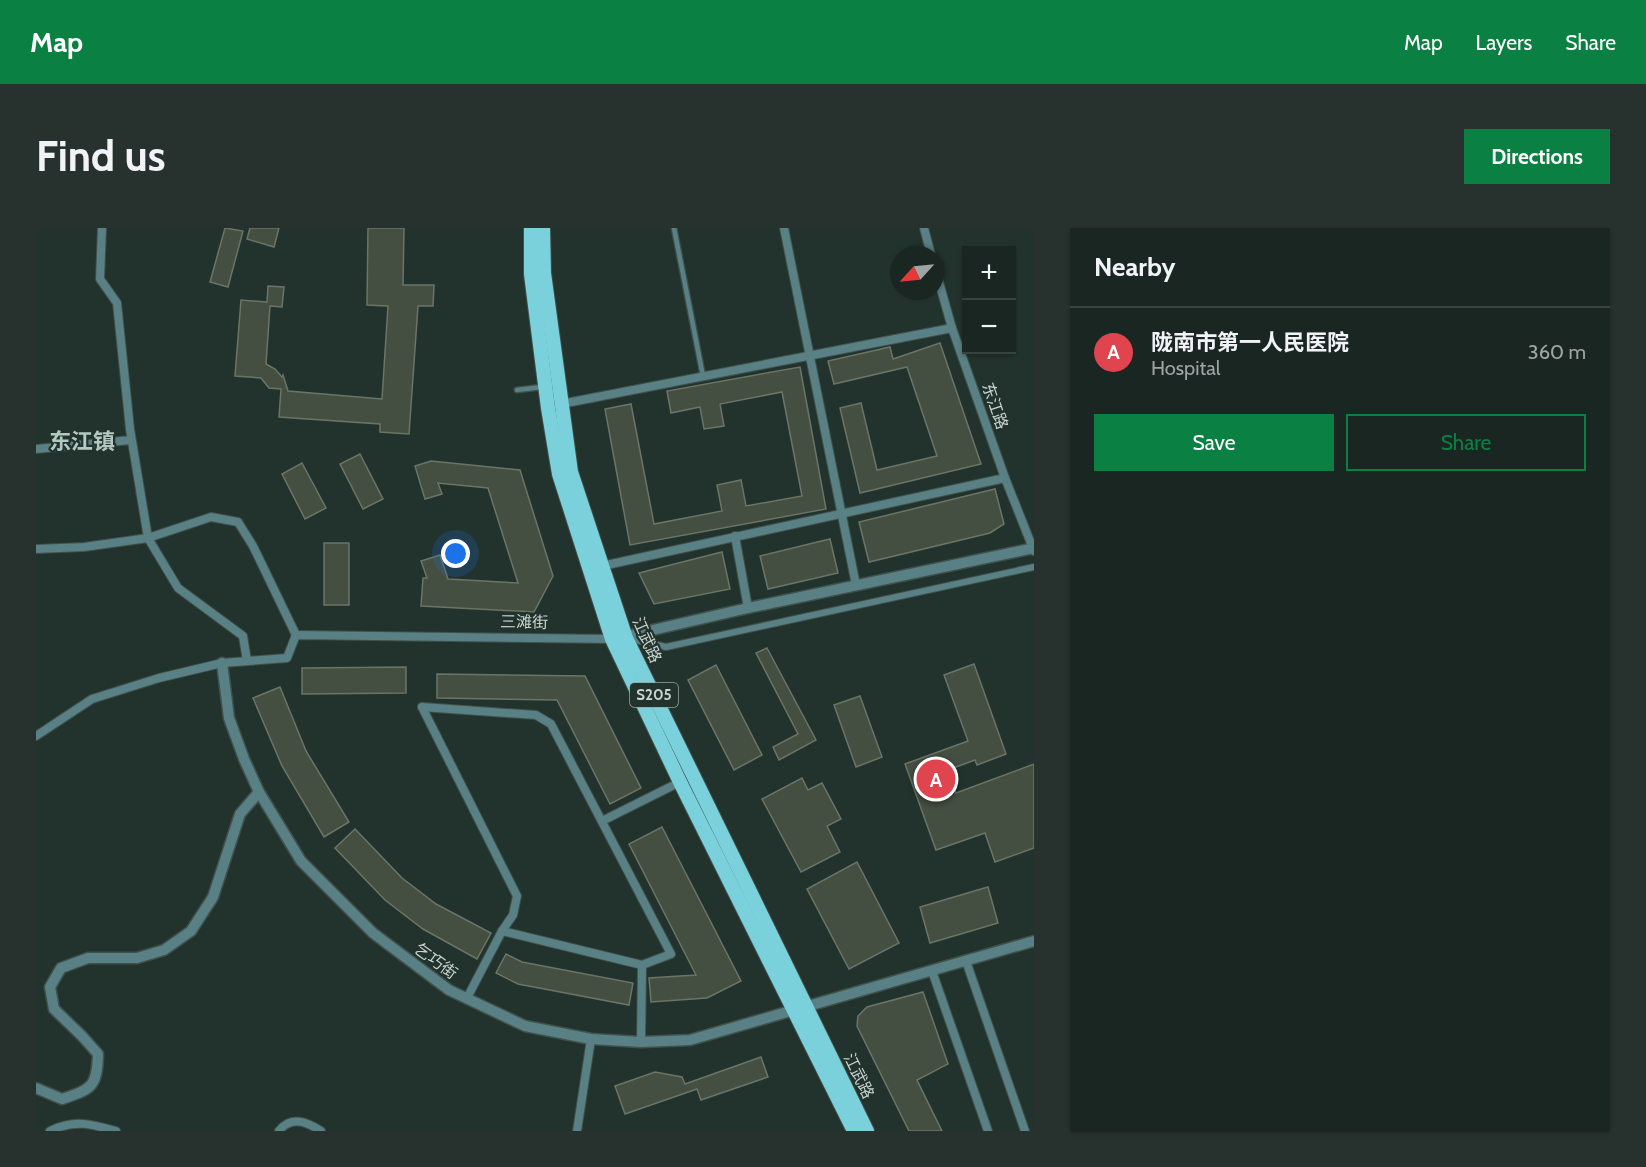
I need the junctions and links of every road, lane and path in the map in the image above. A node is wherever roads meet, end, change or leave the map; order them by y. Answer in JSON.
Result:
{"nodes":[{"id":1,"x":102,"y":228,"type":"edge"},
{"id":2,"x":531,"y":228,"type":"edge"},
{"id":3,"x":543,"y":228,"type":"edge"},
{"id":4,"x":674,"y":228,"type":"edge"},
{"id":5,"x":784,"y":228,"type":"edge"},
{"id":6,"x":924,"y":228,"type":"edge"},
{"id":7,"x":929,"y":246,"type":"edge"},
{"id":8,"x":944,"y":300,"type":"edge"},
{"id":9,"x":952,"y":328,"type":"junction"},
{"id":10,"x":810,"y":355,"type":"junction"},
{"id":11,"x":703,"y":376,"type":"junction"},
{"id":12,"x":545,"y":387,"type":"junction"},
{"id":13,"x":518,"y":390,"type":"dead end"},
{"id":14,"x":561,"y":404,"type":"junction"},
{"id":15,"x":132,"y":440,"type":"junction"},
{"id":16,"x":36,"y":449,"type":"edge"},
{"id":17,"x":1005,"y":478,"type":"junction"},
{"id":18,"x":842,"y":513,"type":"junction"},
{"id":19,"x":735,"y":536,"type":"junction"},
{"id":20,"x":148,"y":538,"type":"junction"},
{"id":21,"x":36,"y":549,"type":"edge"},
{"id":22,"x":1034,"y":549,"type":"edge"},
{"id":23,"x":602,"y":566,"type":"junction"},
{"id":24,"x":1034,"y":567,"type":"edge"},
{"id":25,"x":856,"y":585,"type":"junction"},
{"id":26,"x":748,"y":608,"type":"junction"},
{"id":27,"x":296,"y":635,"type":"junction"},
{"id":28,"x":619,"y":638,"type":"junction"},
{"id":29,"x":247,"y":661,"type":"junction"},
{"id":30,"x":222,"y":663,"type":"junction"},
{"id":31,"x":36,"y":736,"type":"edge"},
{"id":32,"x":680,"y":782,"type":"junction"},
{"id":33,"x":259,"y":792,"type":"junction"},
{"id":34,"x":602,"y":821,"type":"junction"},
{"id":35,"x":502,"y":931,"type":"junction"},
{"id":36,"x":1034,"y":943,"type":"edge"},
{"id":37,"x":966,"y":961,"type":"junction"},
{"id":38,"x":642,"y":965,"type":"junction"},
{"id":39,"x":932,"y":971,"type":"junction"},
{"id":40,"x":467,"y":998,"type":"junction"},
{"id":41,"x":800,"y":1009,"type":"junction"},
{"id":42,"x":591,"y":1039,"type":"junction"},
{"id":43,"x":641,"y":1042,"type":"junction"},
{"id":44,"x":36,"y":1088,"type":"edge"},
{"id":45,"x":50,"y":1131,"type":"edge"},
{"id":46,"x":116,"y":1131,"type":"edge"},
{"id":47,"x":279,"y":1131,"type":"edge"},
{"id":48,"x":321,"y":1131,"type":"edge"},
{"id":49,"x":577,"y":1131,"type":"edge"},
{"id":50,"x":854,"y":1131,"type":"edge"},
{"id":51,"x":867,"y":1131,"type":"edge"},
{"id":52,"x":988,"y":1131,"type":"edge"},
{"id":53,"x":1025,"y":1131,"type":"edge"}],
"edges":[{"from":1,"to":15,"type":"street"},
{"from":2,"to":12,"type":"main road","name":"江武路","number":"S205"},
{"from":3,"to":14,"type":"main road","name":"江武路","number":"S205"},
{"from":4,"to":11,"type":"lane"},
{"from":5,"to":10,"type":"street"},
{"from":6,"to":7,"type":"street"},
{"from":8,"to":9,"type":"street","name":"东江路"},
{"from":9,"to":10,"type":"street"},
{"from":9,"to":17,"type":"street","name":"东江路"},
{"from":10,"to":11,"type":"street"},
{"from":10,"to":18,"type":"street"},
{"from":11,"to":14,"type":"street"},
{"from":12,"to":13,"type":"lane"},
{"from":12,"to":28,"type":"main road","name":"江武路","number":"S205"},
{"from":14,"to":23,"type":"main road","name":"江武路","number":"S205"},
{"from":15,"to":16,"type":"street"},
{"from":15,"to":20,"type":"street"},
{"from":17,"to":18,"type":"street"},
{"from":17,"to":22,"type":"street","name":"东江路"},
{"from":18,"to":19,"type":"street"},
{"from":18,"to":25,"type":"street"},
{"from":19,"to":23,"type":"street"},
{"from":19,"to":26,"type":"street"},
{"from":20,"to":21,"type":"street"},
{"from":20,"to":27,"type":"street"},
{"from":20,"to":29,"type":"street"},
{"from":22,"to":25,"type":"street","name":"三滩街"},
{"from":23,"to":28,"type":"main road","name":"江武路","number":"S205"},
{"from":24,"to":28,"type":"street"},
{"from":25,"to":26,"type":"street","name":"三滩街"},
{"from":26,"to":28,"type":"street","name":"三滩街"},
{"from":27,"to":28,"type":"street","name":"三滩街"},
{"from":27,"to":29,"type":"street"},
{"from":28,"to":32,"type":"main road","name":"江武路","number":"S205"},
{"from":28,"to":41,"type":"main road","name":"江武路","number":"S205"},
{"from":29,"to":30,"type":"street"},
{"from":30,"to":31,"type":"street"},
{"from":30,"to":33,"type":"street","name":"乞巧街"},
{"from":32,"to":34,"type":"street"},
{"from":32,"to":41,"type":"main road","name":"江武路","number":"S205"},
{"from":33,"to":40,"type":"street","name":"乞巧街"},
{"from":33,"to":44,"type":"street"},
{"from":34,"to":35,"type":"street"},
{"from":34,"to":38,"type":"street"},
{"from":35,"to":38,"type":"street"},
{"from":35,"to":40,"type":"street"},
{"from":36,"to":37,"type":"street","name":"乞巧街"},
{"from":37,"to":39,"type":"street","name":"乞巧街"},
{"from":37,"to":53,"type":"street"},
{"from":38,"to":43,"type":"street"},
{"from":39,"to":41,"type":"street","name":"乞巧街"},
{"from":39,"to":52,"type":"street"},
{"from":40,"to":42,"type":"street","name":"乞巧街"},
{"from":41,"to":43,"type":"street","name":"乞巧街"},
{"from":41,"to":50,"type":"main road","name":"江武路","number":"S205"},
{"from":41,"to":51,"type":"main road","name":"江武路","number":"S205"},
{"from":42,"to":43,"type":"street","name":"乞巧街"},
{"from":42,"to":49,"type":"street"},
{"from":45,"to":46,"type":"street"},
{"from":47,"to":48,"type":"street"}]}
